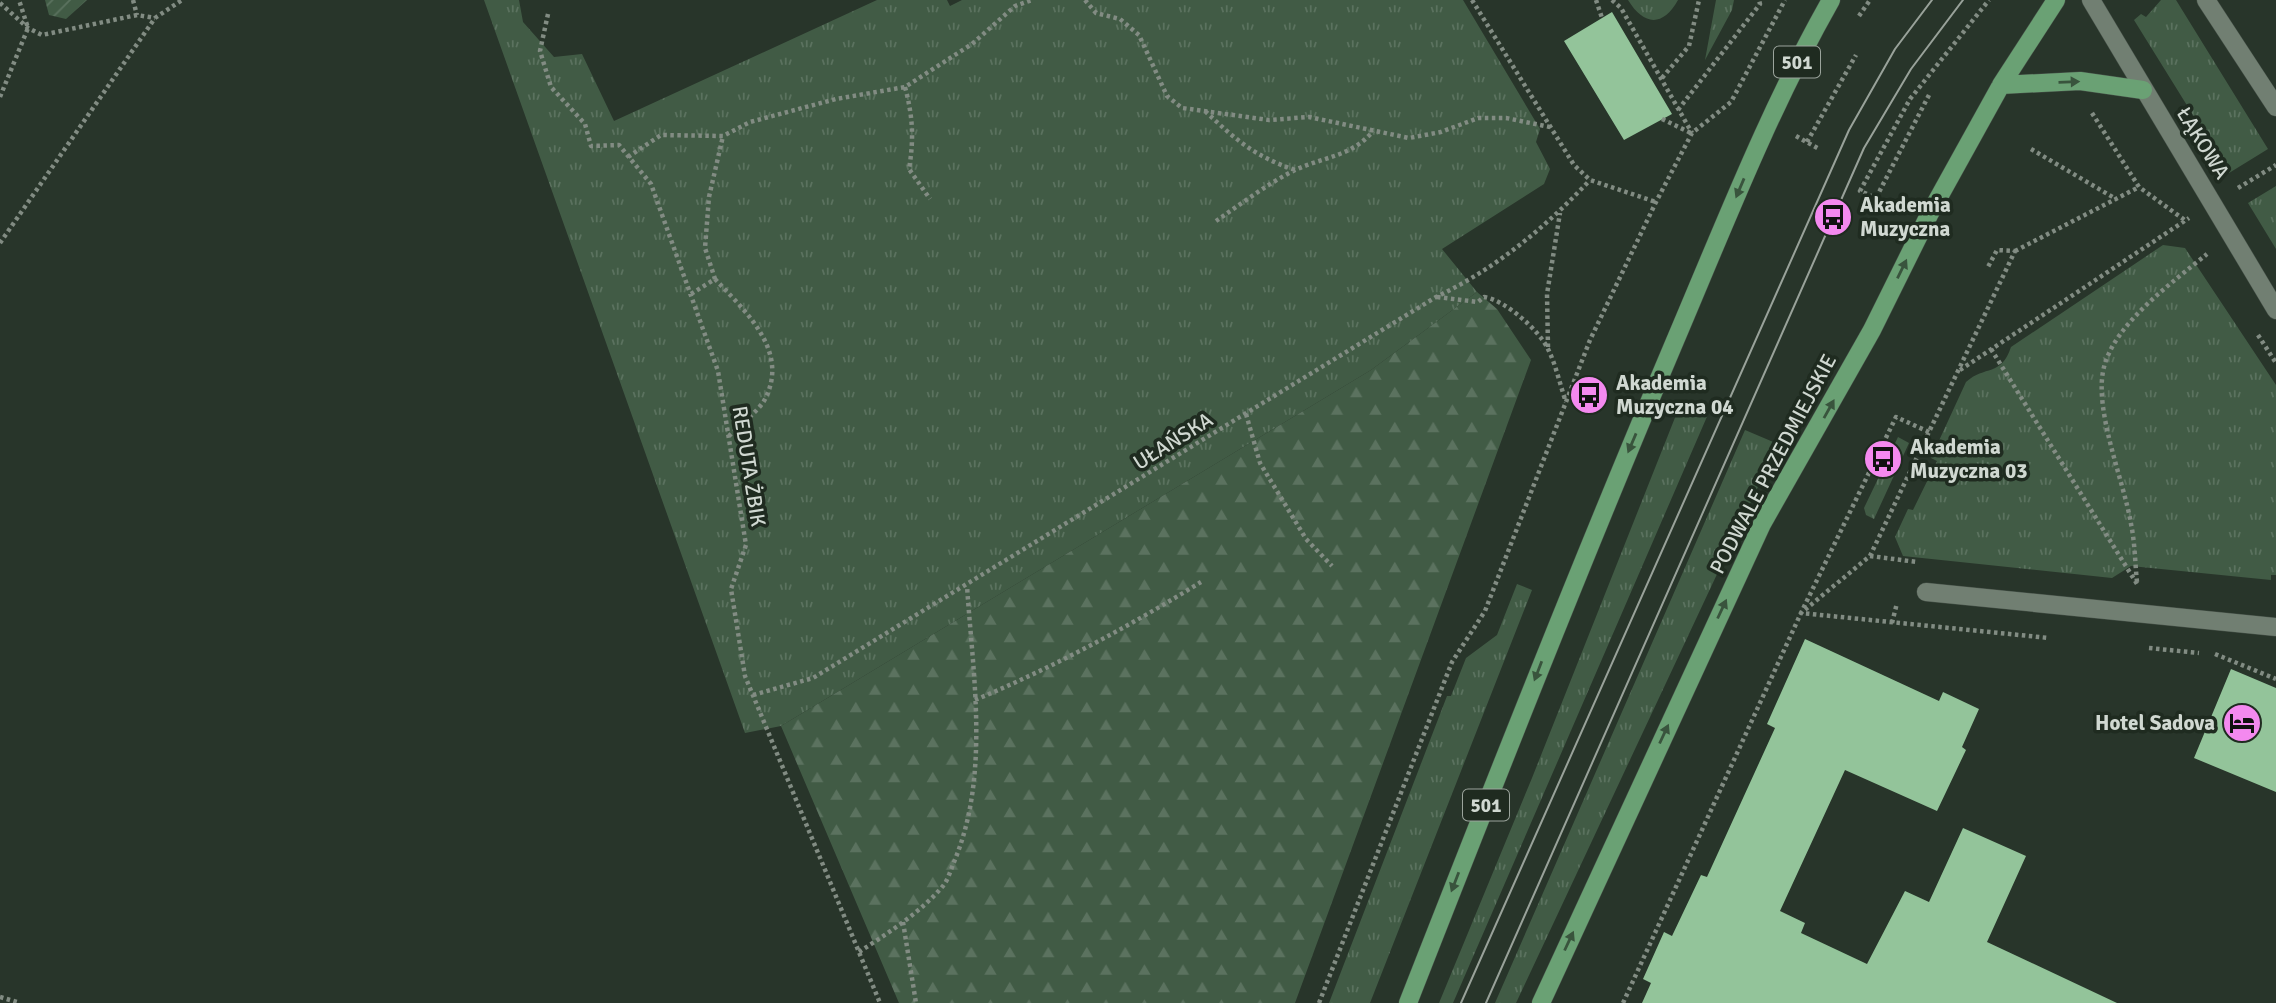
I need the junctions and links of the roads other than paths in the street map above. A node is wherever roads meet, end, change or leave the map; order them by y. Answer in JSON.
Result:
{"nodes":[{"id":1,"x":1831,"y":0,"type":"edge"},
{"id":2,"x":2056,"y":0,"type":"edge"},
{"id":3,"x":2091,"y":0,"type":"edge"},
{"id":4,"x":2206,"y":0,"type":"edge"},
{"id":5,"x":2001,"y":85,"type":"junction"},
{"id":6,"x":2143,"y":90,"type":"junction"},
{"id":7,"x":2276,"y":107,"type":"edge"},
{"id":8,"x":2276,"y":310,"type":"edge"},
{"id":9,"x":1926,"y":592,"type":"dead end"},
{"id":10,"x":2276,"y":626,"type":"edge"},
{"id":11,"x":1408,"y":1003,"type":"edge"},
{"id":12,"x":1541,"y":1003,"type":"edge"}],
"edges":[{"from":1,"to":11,"type":"main road","number":"501","one_way":true},
{"from":2,"to":5,"type":"main road","name":"PODWALE PRZEDMIEJSKIE"},
{"from":3,"to":6,"type":"street","name":"ŁĄKOWA"},
{"from":4,"to":7,"type":"street"},
{"from":5,"to":6,"type":"main road","one_way":true},
{"from":12,"to":5,"type":"main road","name":"PODWALE PRZEDMIEJSKIE","one_way":true},
{"from":6,"to":8,"type":"street","name":"ŁĄKOWA"},
{"from":9,"to":10,"type":"street"}]}
